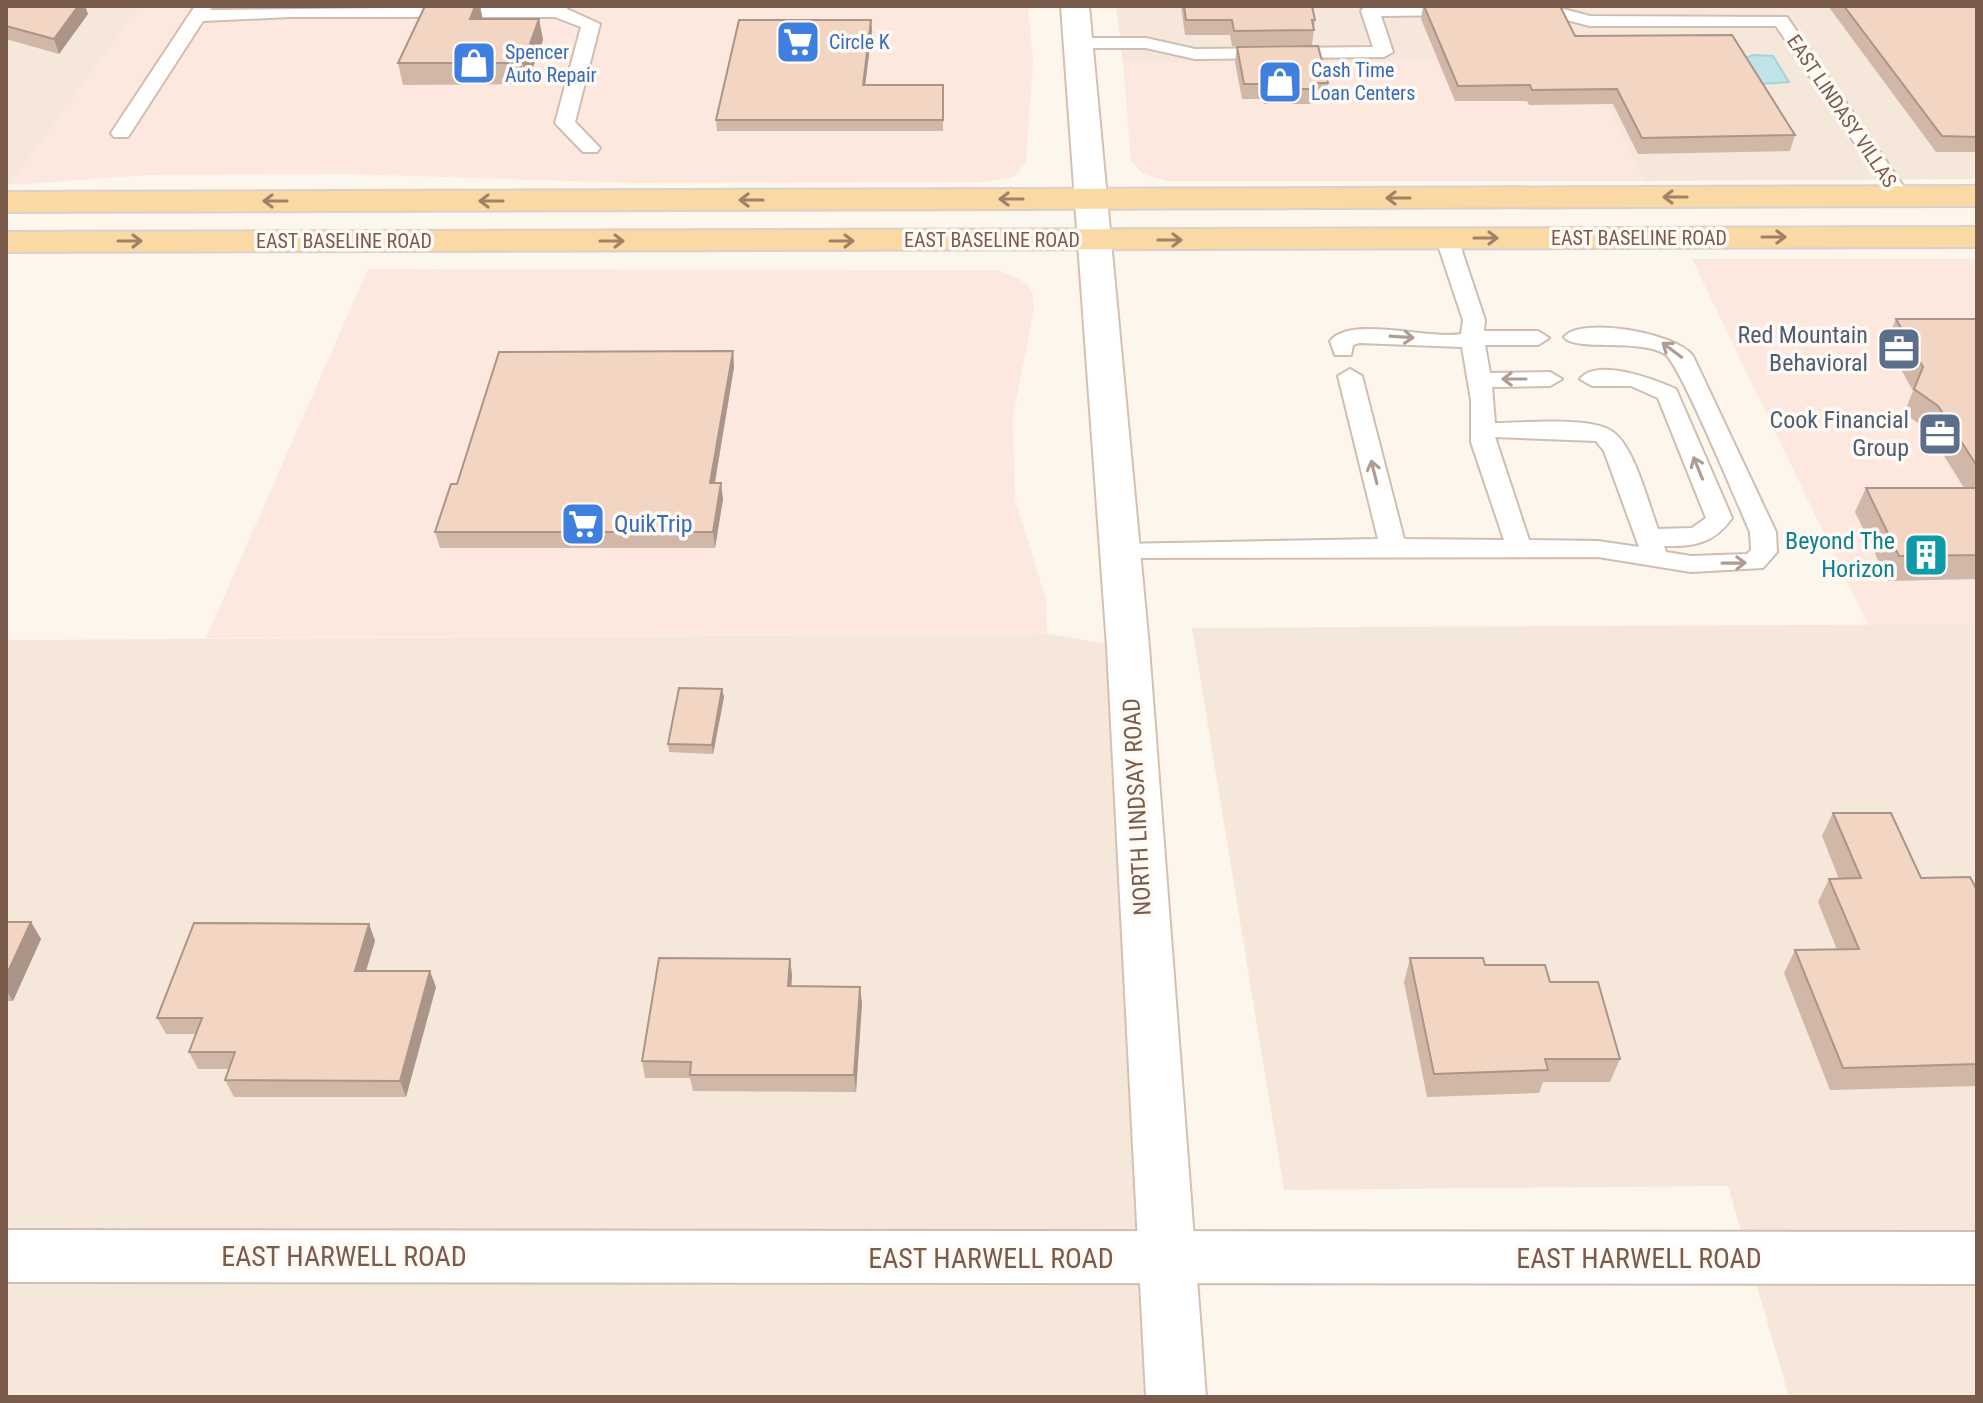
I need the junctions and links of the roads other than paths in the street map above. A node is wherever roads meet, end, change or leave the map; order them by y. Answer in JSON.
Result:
{"nodes":[{"id":1,"x":1075,"y":6,"type":"edge"},
{"id":2,"x":558,"y":9,"type":"edge"},
{"id":3,"x":201,"y":11,"type":"edge"},
{"id":4,"x":1476,"y":11,"type":"edge"},
{"id":5,"x":1506,"y":11,"type":"edge"},
{"id":6,"x":1078,"y":43,"type":"junction"},
{"id":7,"x":121,"y":133,"type":"dead end"},
{"id":8,"x":590,"y":148,"type":"dead end"},
{"id":9,"x":1900,"y":196,"type":"junction"},
{"id":10,"x":1977,"y":196,"type":"edge"},
{"id":11,"x":6,"y":202,"type":"edge"},
{"id":12,"x":1090,"y":219,"type":"junction"},
{"id":13,"x":1977,"y":237,"type":"edge"},
{"id":14,"x":1447,"y":239,"type":"junction"},
{"id":15,"x":6,"y":242,"type":"edge"},
{"id":16,"x":1575,"y":337,"type":"dead end"},
{"id":17,"x":1472,"y":338,"type":"junction"},
{"id":18,"x":1538,"y":338,"type":"dead end"},
{"id":19,"x":1343,"y":350,"type":"dead end"},
{"id":20,"x":1350,"y":376,"type":"dead end"},
{"id":21,"x":1550,"y":379,"type":"dead end"},
{"id":22,"x":1592,"y":379,"type":"dead end"},
{"id":23,"x":1479,"y":380,"type":"junction"},
{"id":24,"x":1483,"y":430,"type":"junction"},
{"id":25,"x":1393,"y":547,"type":"junction"},
{"id":26,"x":1652,"y":547,"type":"junction"},
{"id":27,"x":1519,"y":548,"type":"junction"},
{"id":28,"x":1119,"y":552,"type":"junction"},
{"id":29,"x":6,"y":1256,"type":"edge"},
{"id":30,"x":1165,"y":1258,"type":"junction"},
{"id":31,"x":1977,"y":1258,"type":"edge"},
{"id":32,"x":1176,"y":1397,"type":"edge"}],
"edges":[{"from":1,"to":6,"type":"main road","name":"NORTH LINDSAY ROAD"},
{"from":2,"to":3,"type":"lane"},
{"from":2,"to":8,"type":"lane"},
{"from":3,"to":7,"type":"lane"},
{"from":4,"to":6,"type":"lane"},
{"from":5,"to":9,"type":"lane","name":"EAST LINDASY VILLAS"},
{"from":6,"to":12,"type":"main road","name":"NORTH LINDSAY ROAD"},
{"from":9,"to":10,"type":"main road","name":"EAST BASELINE ROAD"},
{"from":9,"to":12,"type":"main road","name":"EAST BASELINE ROAD","one_way":true},
{"from":12,"to":11,"type":"main road","name":"EAST BASELINE ROAD","one_way":true},
{"from":12,"to":14,"type":"main road","name":"EAST BASELINE ROAD","one_way":true},
{"from":15,"to":12,"type":"main road","name":"EAST BASELINE ROAD","one_way":true},
{"from":12,"to":28,"type":"main road","name":"NORTH LINDSAY ROAD"},
{"from":14,"to":13,"type":"main road","name":"EAST BASELINE ROAD","one_way":true},
{"from":14,"to":17,"type":"lane"},
{"from":26,"to":16,"type":"lane","one_way":true},
{"from":17,"to":18,"type":"lane"},
{"from":19,"to":17,"type":"lane","one_way":true},
{"from":17,"to":23,"type":"lane"},
{"from":25,"to":20,"type":"lane","one_way":true},
{"from":21,"to":23,"type":"lane","one_way":true},
{"from":26,"to":22,"type":"lane","one_way":true},
{"from":23,"to":24,"type":"lane"},
{"from":24,"to":26,"type":"lane"},
{"from":24,"to":27,"type":"lane"},
{"from":25,"to":27,"type":"lane"},
{"from":25,"to":28,"type":"lane"},
{"from":26,"to":27,"type":"lane"},
{"from":28,"to":30,"type":"main road","name":"NORTH LINDSAY ROAD"},
{"from":29,"to":30,"type":"main road","name":"EAST HARWELL ROAD"},
{"from":30,"to":31,"type":"main road","name":"EAST HARWELL ROAD"},
{"from":30,"to":32,"type":"main road","name":"NORTH LINDSAY ROAD"}]}
